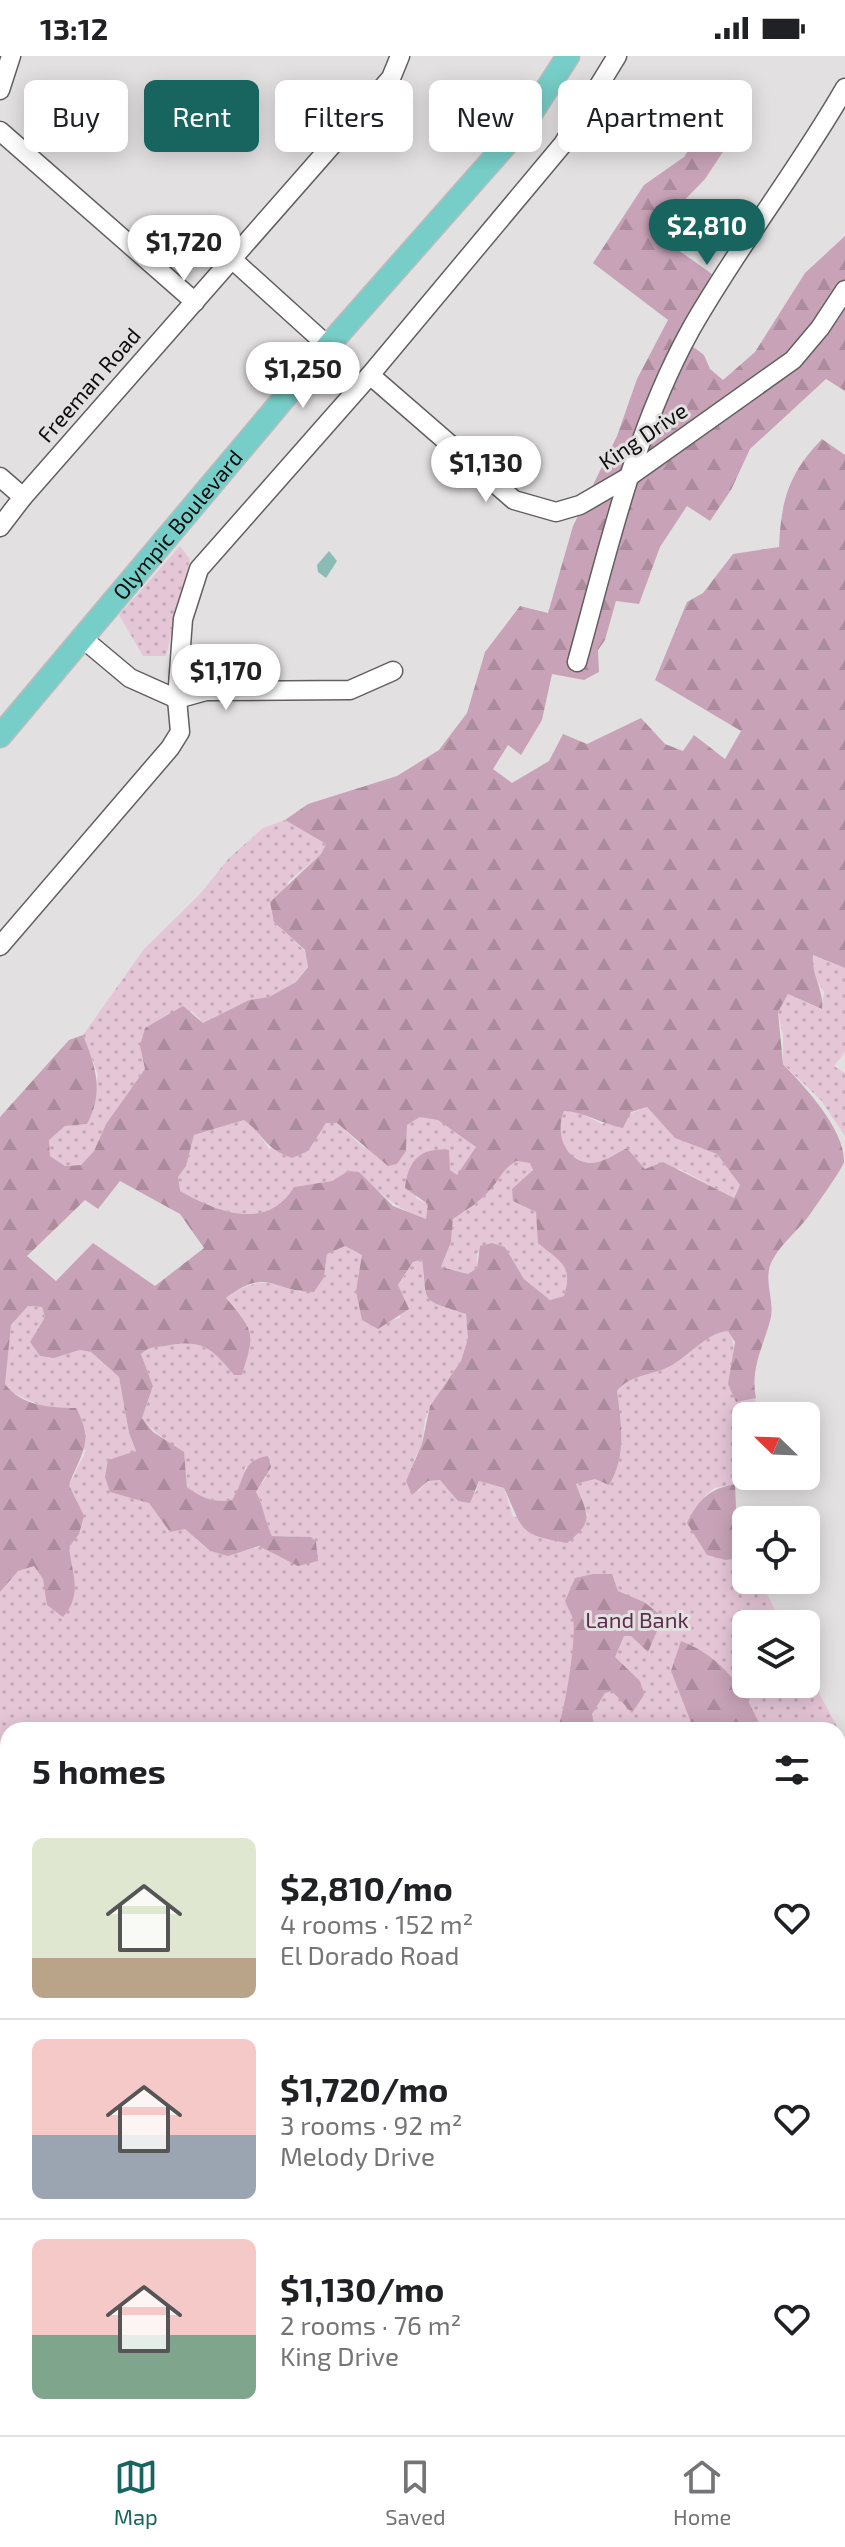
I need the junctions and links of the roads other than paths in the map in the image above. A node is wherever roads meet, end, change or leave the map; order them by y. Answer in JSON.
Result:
{"nodes":[{"id":1,"x":11,"y":56,"type":"edge"},
{"id":2,"x":400,"y":56,"type":"edge"},
{"id":3,"x":568,"y":56,"type":"edge"},
{"id":4,"x":617,"y":56,"type":"edge"},
{"id":5,"x":845,"y":88,"type":"edge"},
{"id":6,"x":0,"y":90,"type":"edge"},
{"id":7,"x":0,"y":131,"type":"edge"},
{"id":8,"x":233,"y":260,"type":"junction"},
{"id":9,"x":845,"y":290,"type":"edge"},
{"id":10,"x":195,"y":302,"type":"junction"},
{"id":11,"x":328,"y":346,"type":"junction"},
{"id":12,"x":370,"y":375,"type":"junction"},
{"id":13,"x":630,"y":476,"type":"junction"},
{"id":14,"x":0,"y":477,"type":"edge"},
{"id":15,"x":23,"y":497,"type":"junction"},
{"id":16,"x":0,"y":527,"type":"edge"},
{"id":17,"x":81,"y":637,"type":"junction"},
{"id":18,"x":577,"y":662,"type":"dead end"},
{"id":19,"x":393,"y":671,"type":"dead end"},
{"id":20,"x":177,"y":699,"type":"junction"},
{"id":21,"x":0,"y":736,"type":"edge"},
{"id":22,"x":0,"y":946,"type":"edge"}],
"edges":[{"from":1,"to":6,"type":"street"},
{"from":2,"to":8,"type":"street","name":"Freeman Road"},
{"from":3,"to":11,"type":"main road","name":"Olympic Boulevard"},
{"from":4,"to":12,"type":"street"},
{"from":5,"to":13,"type":"street"},
{"from":7,"to":10,"type":"street"},
{"from":8,"to":10,"type":"street","name":"Freeman Road"},
{"from":8,"to":11,"type":"street"},
{"from":9,"to":13,"type":"street","name":"King Drive"},
{"from":10,"to":15,"type":"street","name":"Freeman Road"},
{"from":11,"to":17,"type":"main road","name":"Olympic Boulevard"},
{"from":12,"to":13,"type":"street","name":"King Drive"},
{"from":12,"to":20,"type":"street"},
{"from":13,"to":18,"type":"street"},
{"from":14,"to":15,"type":"street"},
{"from":15,"to":16,"type":"street","name":"Freeman Road"},
{"from":17,"to":20,"type":"street"},
{"from":17,"to":21,"type":"main road","name":"Olympic Boulevard"},
{"from":19,"to":20,"type":"street"},
{"from":20,"to":22,"type":"street"}]}
